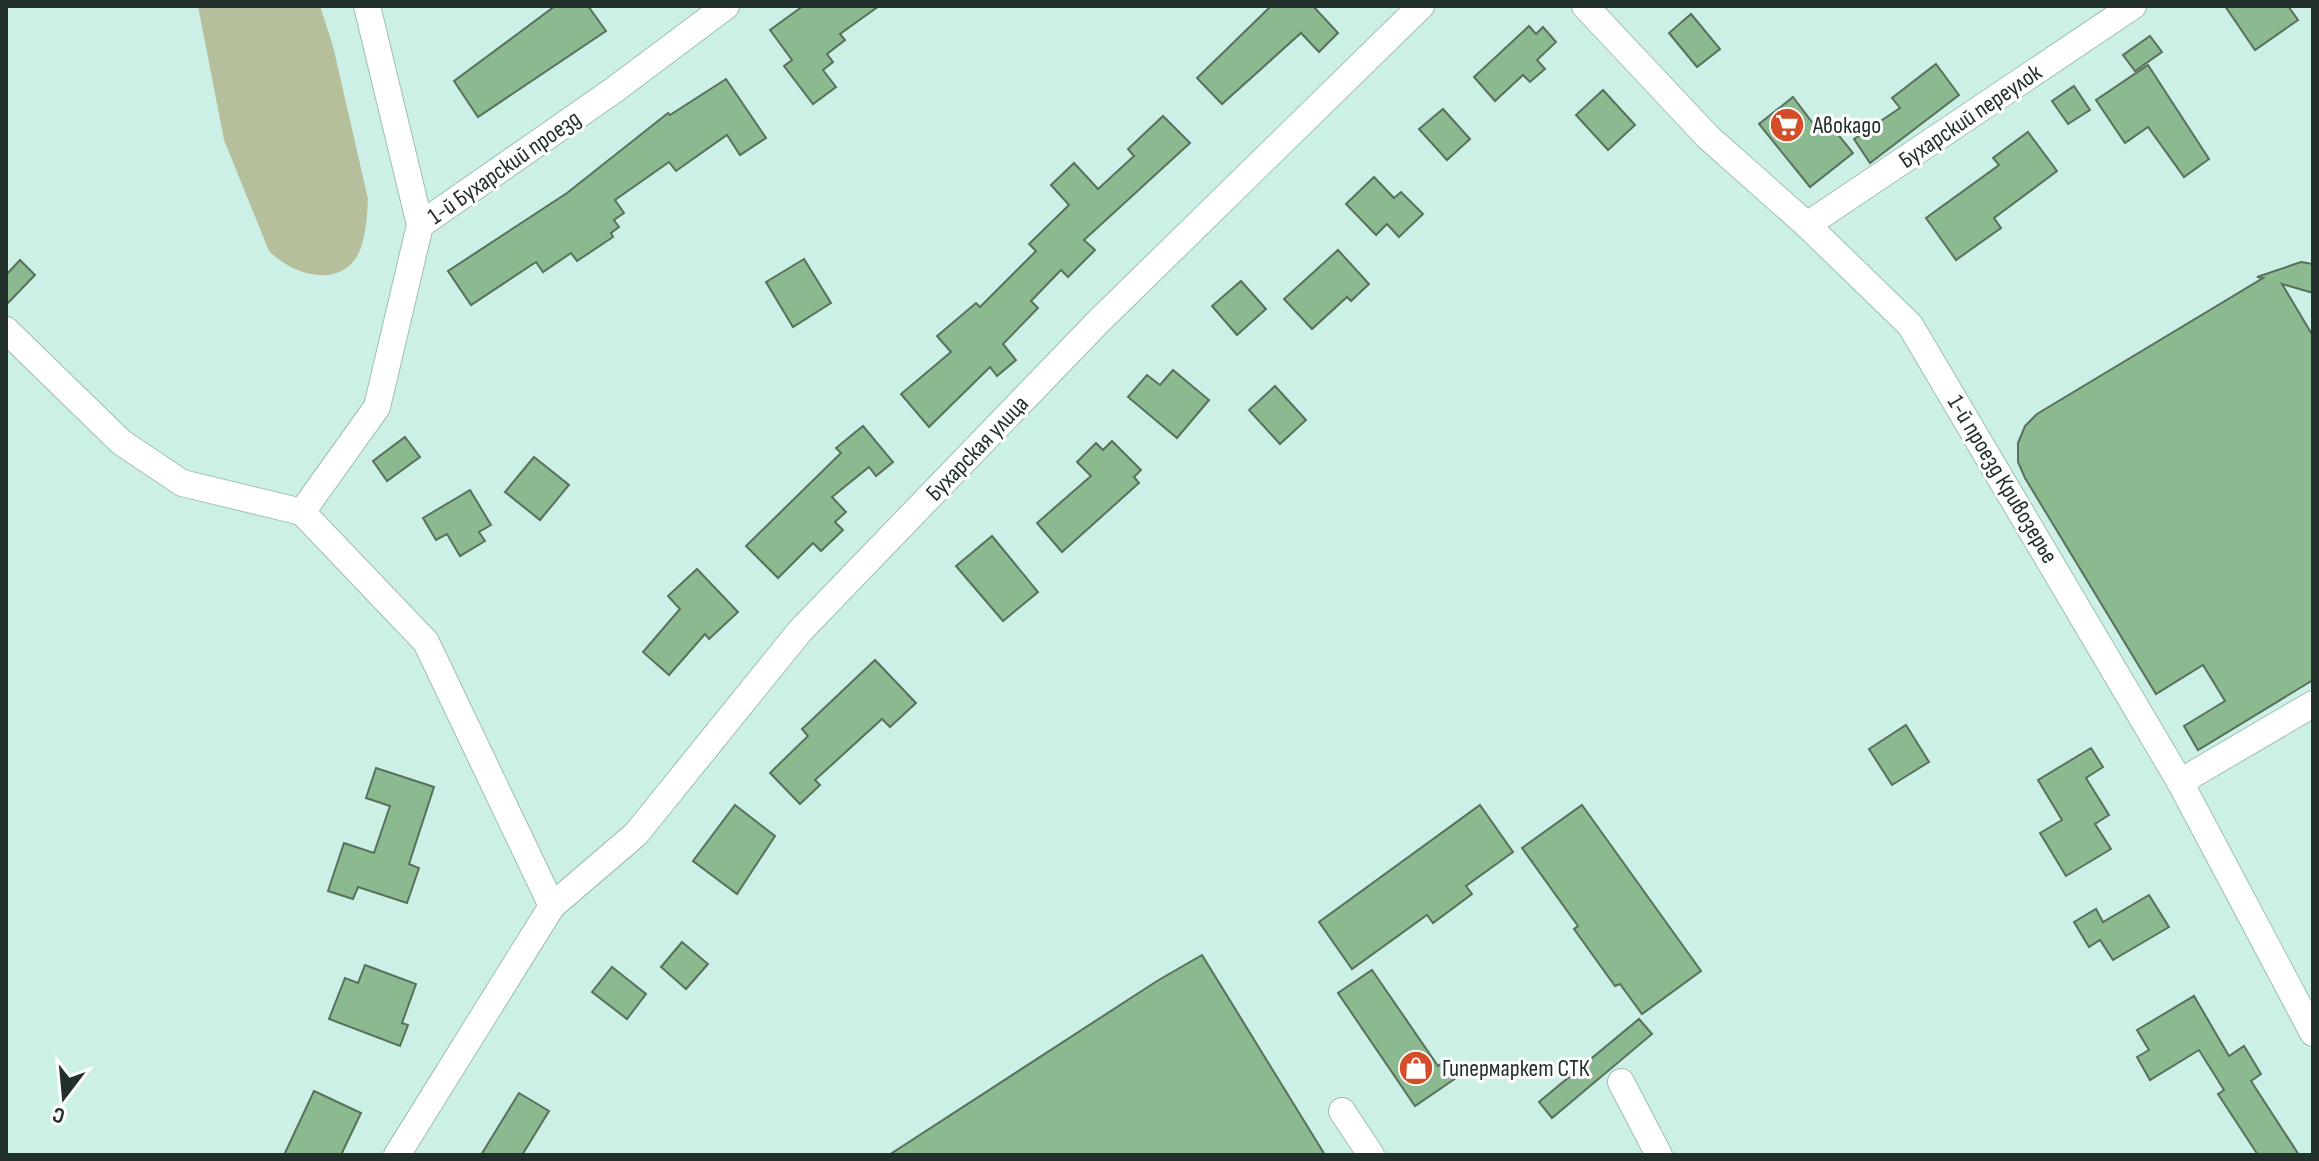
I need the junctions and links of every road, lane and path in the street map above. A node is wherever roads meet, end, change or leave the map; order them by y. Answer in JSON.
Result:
{"nodes":[{"id":1,"x":367,"y":6,"type":"edge"},
{"id":2,"x":726,"y":6,"type":"edge"},
{"id":3,"x":1421,"y":6,"type":"edge"},
{"id":4,"x":1585,"y":6,"type":"edge"},
{"id":5,"x":2133,"y":6,"type":"edge"},
{"id":6,"x":420,"y":225,"type":"junction"},
{"id":7,"x":1807,"y":225,"type":"junction"},
{"id":8,"x":6,"y":330,"type":"edge"},
{"id":9,"x":302,"y":512,"type":"junction"},
{"id":10,"x":2313,"y":704,"type":"edge"},
{"id":11,"x":2180,"y":782,"type":"junction"},
{"id":12,"x":552,"y":906,"type":"junction"},
{"id":13,"x":2313,"y":1033,"type":"edge"},
{"id":14,"x":1621,"y":1082,"type":"dead end"},
{"id":15,"x":1342,"y":1111,"type":"dead end"},
{"id":16,"x":397,"y":1155,"type":"edge"},
{"id":17,"x":1371,"y":1155,"type":"edge"},
{"id":18,"x":1659,"y":1155,"type":"edge"}],
"edges":[{"from":1,"to":6,"type":"street"},
{"from":2,"to":6,"type":"street","name":"1-й Бухарский проезд"},
{"from":3,"to":12,"type":"street","name":"Бухарская улица"},
{"from":4,"to":7,"type":"street","name":"1-й проезд Кривозерье"},
{"from":5,"to":7,"type":"street","name":"Бухарский переулок"},
{"from":6,"to":9,"type":"street","name":"1-й Бухарский проезд"},
{"from":7,"to":11,"type":"street","name":"1-й проезд Кривозерье"},
{"from":8,"to":9,"type":"street"},
{"from":9,"to":12,"type":"street"},
{"from":10,"to":11,"type":"street"},
{"from":11,"to":13,"type":"street","name":"1-й проезд Кривозерье"},
{"from":12,"to":16,"type":"street","name":"Бухарская улица"},
{"from":14,"to":18,"type":"street"},
{"from":15,"to":17,"type":"street"}]}
